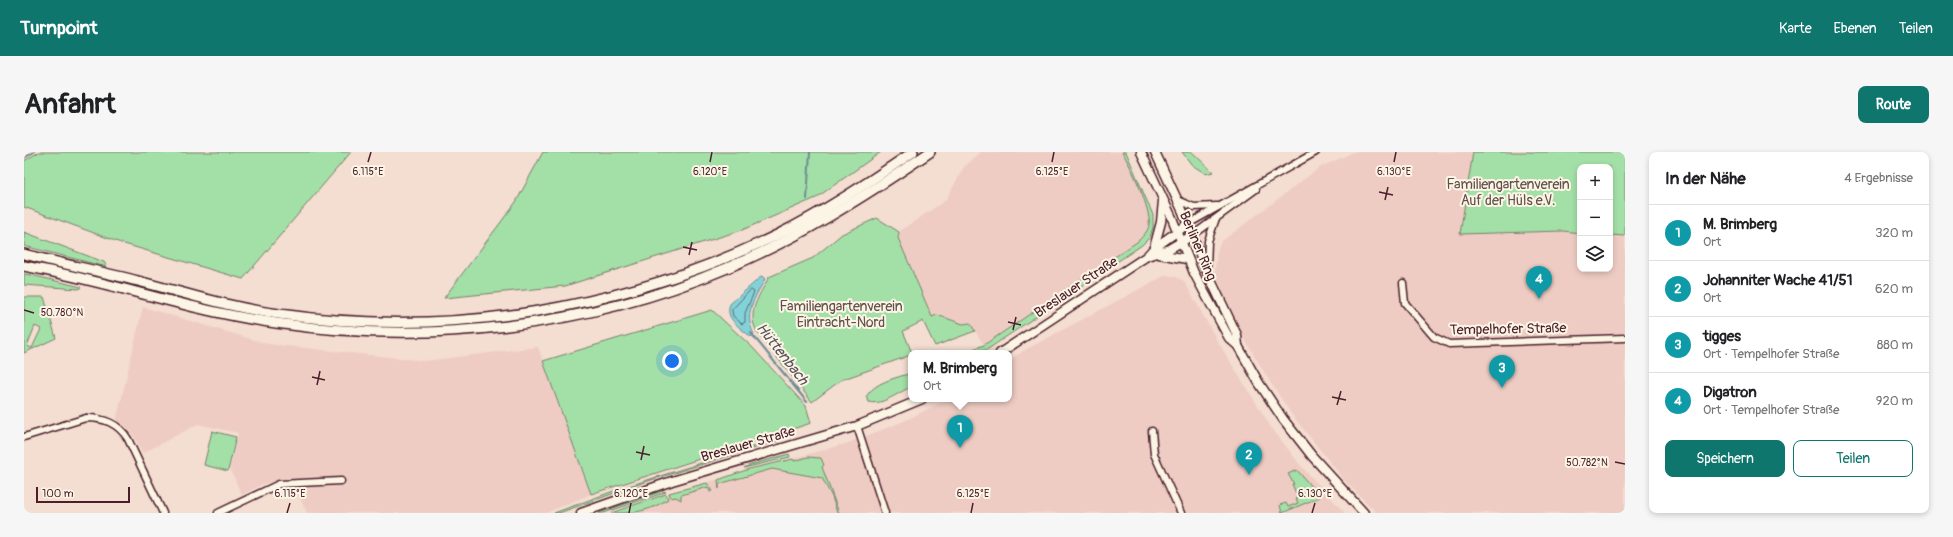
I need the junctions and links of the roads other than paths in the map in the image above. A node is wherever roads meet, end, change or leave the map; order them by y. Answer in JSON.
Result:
{"nodes":[{"id":1,"x":913,"y":152,"type":"edge"},
{"id":2,"x":930,"y":152,"type":"edge"},
{"id":3,"x":1141,"y":152,"type":"edge"},
{"id":4,"x":1155,"y":152,"type":"edge"},
{"id":5,"x":1316,"y":152,"type":"edge"},
{"id":6,"x":1272,"y":177,"type":"junction"},
{"id":7,"x":1177,"y":199,"type":"junction"},
{"id":8,"x":1163,"y":200,"type":"junction"},
{"id":9,"x":1218,"y":206,"type":"junction"},
{"id":10,"x":1214,"y":221,"type":"junction"},
{"id":11,"x":1188,"y":224,"type":"junction"},
{"id":12,"x":1177,"y":230,"type":"junction"},
{"id":13,"x":1193,"y":235,"type":"junction"},
{"id":14,"x":1181,"y":242,"type":"junction"},
{"id":15,"x":1155,"y":251,"type":"junction"},
{"id":16,"x":24,"y":254,"type":"edge"},
{"id":17,"x":1187,"y":259,"type":"junction"},
{"id":18,"x":24,"y":266,"type":"edge"},
{"id":19,"x":1207,"y":272,"type":"junction"},
{"id":20,"x":1403,"y":283,"type":"dead end"},
{"id":21,"x":1625,"y":338,"type":"edge"},
{"id":22,"x":1238,"y":346,"type":"junction"},
{"id":23,"x":1005,"y":350,"type":"edge"},
{"id":24,"x":915,"y":402,"type":"edge"},
{"id":25,"x":857,"y":426,"type":"junction"},
{"id":26,"x":1152,"y":431,"type":"dead end"},
{"id":27,"x":24,"y":437,"type":"edge"},
{"id":28,"x":341,"y":481,"type":"dead end"},
{"id":29,"x":163,"y":513,"type":"edge"},
{"id":30,"x":218,"y":513,"type":"edge"},
{"id":31,"x":581,"y":513,"type":"edge"},
{"id":32,"x":885,"y":513,"type":"edge"},
{"id":33,"x":1180,"y":513,"type":"edge"},
{"id":34,"x":1364,"y":513,"type":"edge"}],
"edges":[{"from":1,"to":16,"type":"highway"},
{"from":2,"to":18,"type":"highway"},
{"from":3,"to":8,"type":"main road","name":"Berliner Ring"},
{"from":4,"to":7,"type":"main road","name":"Berliner Ring"},
{"from":5,"to":6,"type":"street"},
{"from":6,"to":9,"type":"street"},
{"from":6,"to":10,"type":"street"},
{"from":7,"to":9,"type":"street"},
{"from":7,"to":11,"type":"main road","name":"Berliner Ring"},
{"from":8,"to":12,"type":"main road","name":"Berliner Ring"},
{"from":8,"to":15,"type":"main road"},
{"from":9,"to":11,"type":"street"},
{"from":10,"to":13,"type":"street"},
{"from":10,"to":19,"type":"street"},
{"from":11,"to":12,"type":"main road","name":"Breslauer Straße"},
{"from":11,"to":13,"type":"main road","name":"Berliner Ring"},
{"from":12,"to":14,"type":"main road","name":"Berliner Ring"},
{"from":12,"to":15,"type":"main road","name":"Breslauer Straße"},
{"from":13,"to":14,"type":"main road","name":"Breslauer Straße"},
{"from":13,"to":19,"type":"main road","name":"Berliner Ring"},
{"from":14,"to":15,"type":"main road","name":"Breslauer Straße"},
{"from":14,"to":17,"type":"main road","name":"Berliner Ring"},
{"from":15,"to":17,"type":"main road"},
{"from":15,"to":23,"type":"main road","name":"Breslauer Straße"},
{"from":17,"to":22,"type":"main road","name":"Berliner Ring"},
{"from":19,"to":22,"type":"main road","name":"Berliner Ring"},
{"from":20,"to":21,"type":"street","name":"Tempelhofer Straße"},
{"from":22,"to":34,"type":"main road","name":"Berliner Ring"},
{"from":24,"to":25,"type":"main road","name":"Breslauer Straße"},
{"from":25,"to":31,"type":"main road","name":"Breslauer Straße"},
{"from":25,"to":32,"type":"street"},
{"from":26,"to":33,"type":"street"},
{"from":27,"to":29,"type":"street"},
{"from":28,"to":30,"type":"street"}]}
